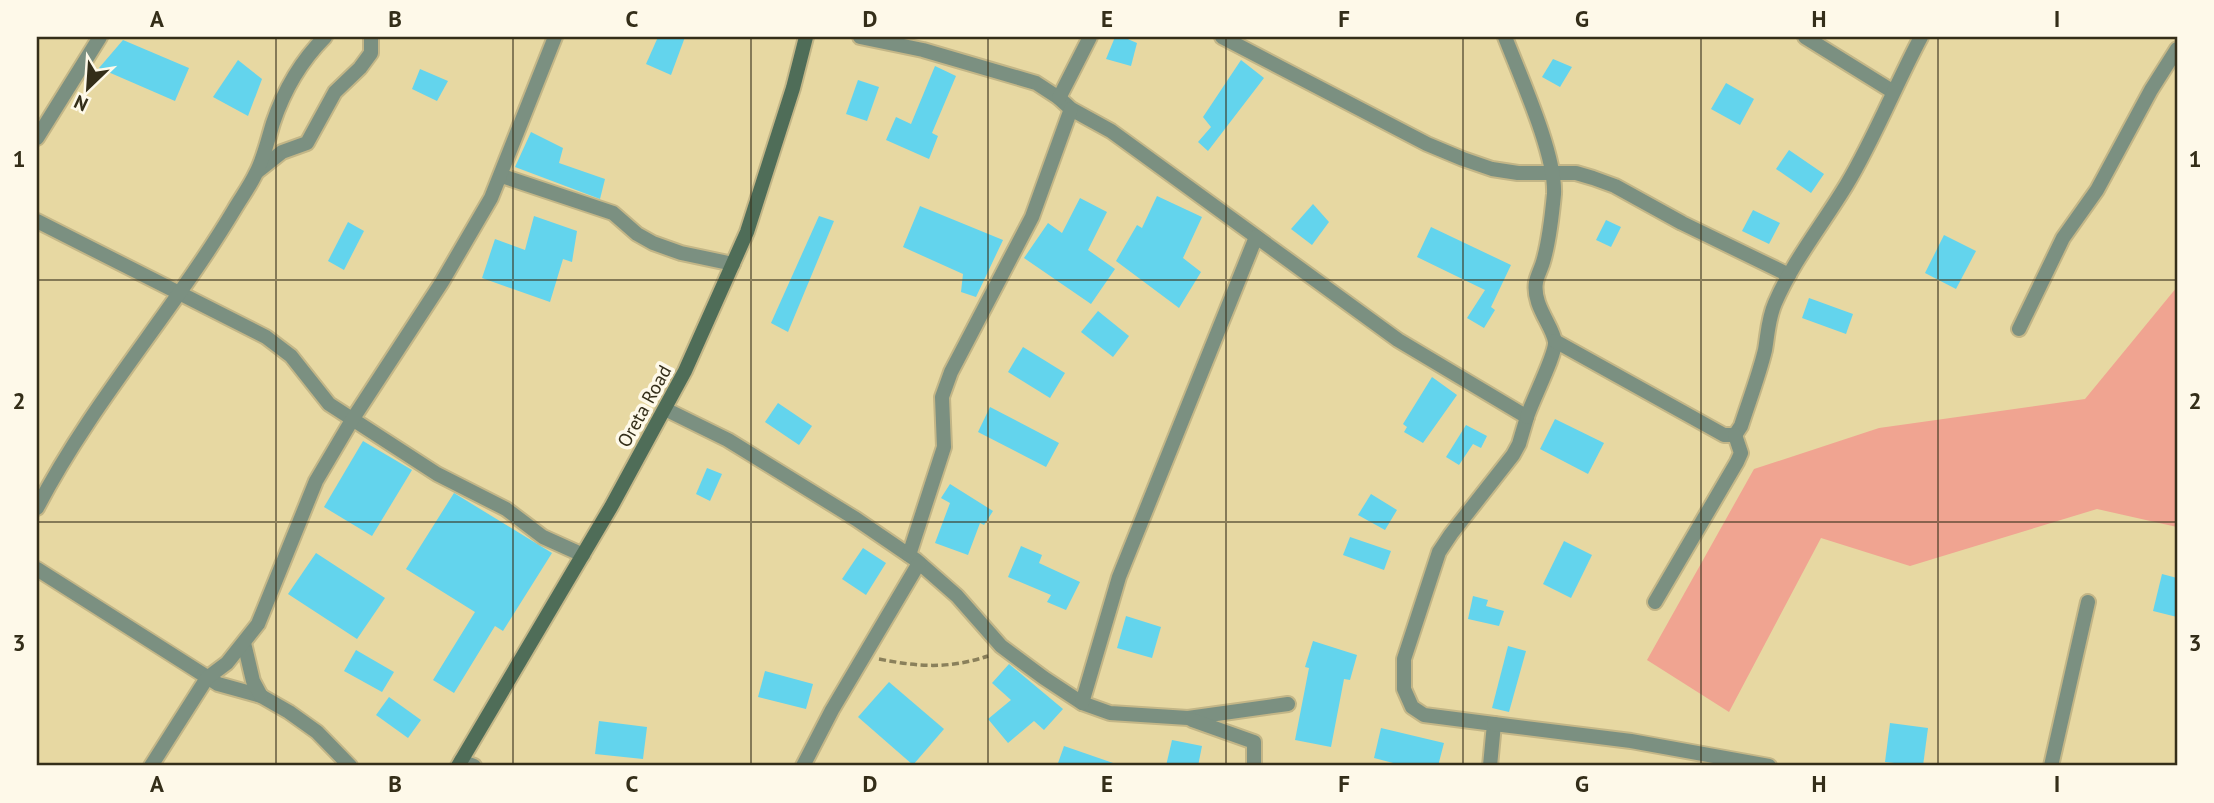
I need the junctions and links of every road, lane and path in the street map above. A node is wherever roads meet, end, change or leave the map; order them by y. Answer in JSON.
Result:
{"nodes":[{"id":1,"x":100,"y":37,"type":"edge"},
{"id":2,"x":326,"y":37,"type":"edge"},
{"id":3,"x":371,"y":37,"type":"edge"},
{"id":4,"x":555,"y":37,"type":"edge"},
{"id":5,"x":806,"y":37,"type":"edge"},
{"id":6,"x":860,"y":37,"type":"edge"},
{"id":7,"x":1090,"y":37,"type":"edge"},
{"id":8,"x":1222,"y":37,"type":"edge"},
{"id":9,"x":1505,"y":37,"type":"edge"},
{"id":10,"x":1805,"y":37,"type":"edge"},
{"id":11,"x":1921,"y":37,"type":"edge"},
{"id":12,"x":2177,"y":49,"type":"edge"},
{"id":13,"x":1892,"y":91,"type":"junction"},
{"id":14,"x":1059,"y":98,"type":"junction"},
{"id":15,"x":1072,"y":109,"type":"junction"},
{"id":16,"x":37,"y":138,"type":"edge"},
{"id":17,"x":257,"y":172,"type":"junction"},
{"id":18,"x":1553,"y":174,"type":"junction"},
{"id":19,"x":502,"y":176,"type":"junction"},
{"id":20,"x":37,"y":220,"type":"edge"},
{"id":21,"x":1256,"y":237,"type":"junction"},
{"id":22,"x":733,"y":264,"type":"junction"},
{"id":23,"x":1789,"y":275,"type":"junction"},
{"id":24,"x":180,"y":294,"type":"junction"},
{"id":25,"x":2019,"y":329,"type":"dead end"},
{"id":26,"x":1555,"y":341,"type":"junction"},
{"id":27,"x":665,"y":409,"type":"junction"},
{"id":28,"x":1527,"y":416,"type":"junction"},
{"id":29,"x":352,"y":420,"type":"junction"},
{"id":30,"x":1735,"y":435,"type":"junction"},
{"id":31,"x":37,"y":508,"type":"edge"},
{"id":32,"x":583,"y":555,"type":"junction"},
{"id":33,"x":914,"y":559,"type":"junction"},
{"id":34,"x":37,"y":569,"type":"edge"},
{"id":35,"x":1656,"y":602,"type":"dead end"},
{"id":36,"x":2088,"y":602,"type":"dead end"},
{"id":37,"x":244,"y":643,"type":"junction"},
{"id":38,"x":1007,"y":650,"type":"junction"},
{"id":39,"x":864,"y":656,"type":"junction"},
{"id":40,"x":207,"y":678,"type":"junction"},
{"id":41,"x":261,"y":696,"type":"junction"},
{"id":42,"x":1082,"y":703,"type":"junction"},
{"id":43,"x":1287,"y":704,"type":"dead end"},
{"id":44,"x":1188,"y":718,"type":"junction"},
{"id":45,"x":1494,"y":724,"type":"junction"},
{"id":46,"x":464,"y":764,"type":"edge"},
{"id":47,"x":151,"y":766,"type":"edge"},
{"id":48,"x":350,"y":766,"type":"edge"},
{"id":49,"x":803,"y":766,"type":"edge"},
{"id":50,"x":1254,"y":766,"type":"edge"},
{"id":51,"x":1490,"y":766,"type":"edge"},
{"id":52,"x":1769,"y":766,"type":"edge"},
{"id":53,"x":2051,"y":766,"type":"edge"}],
"edges":[{"from":1,"to":16,"type":"street"},
{"from":2,"to":17,"type":"street"},
{"from":3,"to":17,"type":"street"},
{"from":4,"to":19,"type":"street"},
{"from":5,"to":22,"type":"street","name":"Oreta Road"},
{"from":6,"to":14,"type":"street"},
{"from":7,"to":14,"type":"street"},
{"from":8,"to":18,"type":"street"},
{"from":9,"to":18,"type":"street"},
{"from":10,"to":13,"type":"street"},
{"from":11,"to":13,"type":"street"},
{"from":12,"to":25,"type":"street"},
{"from":13,"to":23,"type":"street"},
{"from":14,"to":15,"type":"street"},
{"from":15,"to":21,"type":"street"},
{"from":15,"to":33,"type":"street"},
{"from":17,"to":24,"type":"street"},
{"from":18,"to":23,"type":"street"},
{"from":18,"to":26,"type":"street"},
{"from":19,"to":22,"type":"street"},
{"from":19,"to":29,"type":"street"},
{"from":20,"to":24,"type":"street"},
{"from":21,"to":28,"type":"street"},
{"from":21,"to":42,"type":"street"},
{"from":22,"to":27,"type":"street","name":"Oreta Road"},
{"from":23,"to":30,"type":"street"},
{"from":24,"to":29,"type":"street"},
{"from":24,"to":31,"type":"street"},
{"from":26,"to":28,"type":"street"},
{"from":26,"to":30,"type":"street"},
{"from":27,"to":32,"type":"street","name":"Oreta Road"},
{"from":27,"to":33,"type":"street"},
{"from":28,"to":45,"type":"street"},
{"from":29,"to":32,"type":"street"},
{"from":29,"to":37,"type":"street"},
{"from":30,"to":35,"type":"street"},
{"from":32,"to":46,"type":"street","name":"Oreta Road"},
{"from":33,"to":38,"type":"street"},
{"from":33,"to":39,"type":"street"},
{"from":34,"to":40,"type":"street"},
{"from":36,"to":53,"type":"street"},
{"from":37,"to":40,"type":"street"},
{"from":37,"to":41,"type":"street"},
{"from":38,"to":39,"type":"path"},
{"from":38,"to":42,"type":"street"},
{"from":39,"to":49,"type":"street"},
{"from":40,"to":41,"type":"street"},
{"from":40,"to":47,"type":"street"},
{"from":41,"to":48,"type":"street"},
{"from":42,"to":44,"type":"street"},
{"from":43,"to":44,"type":"street"},
{"from":44,"to":50,"type":"street"},
{"from":45,"to":51,"type":"street"},
{"from":45,"to":52,"type":"street"}]}
